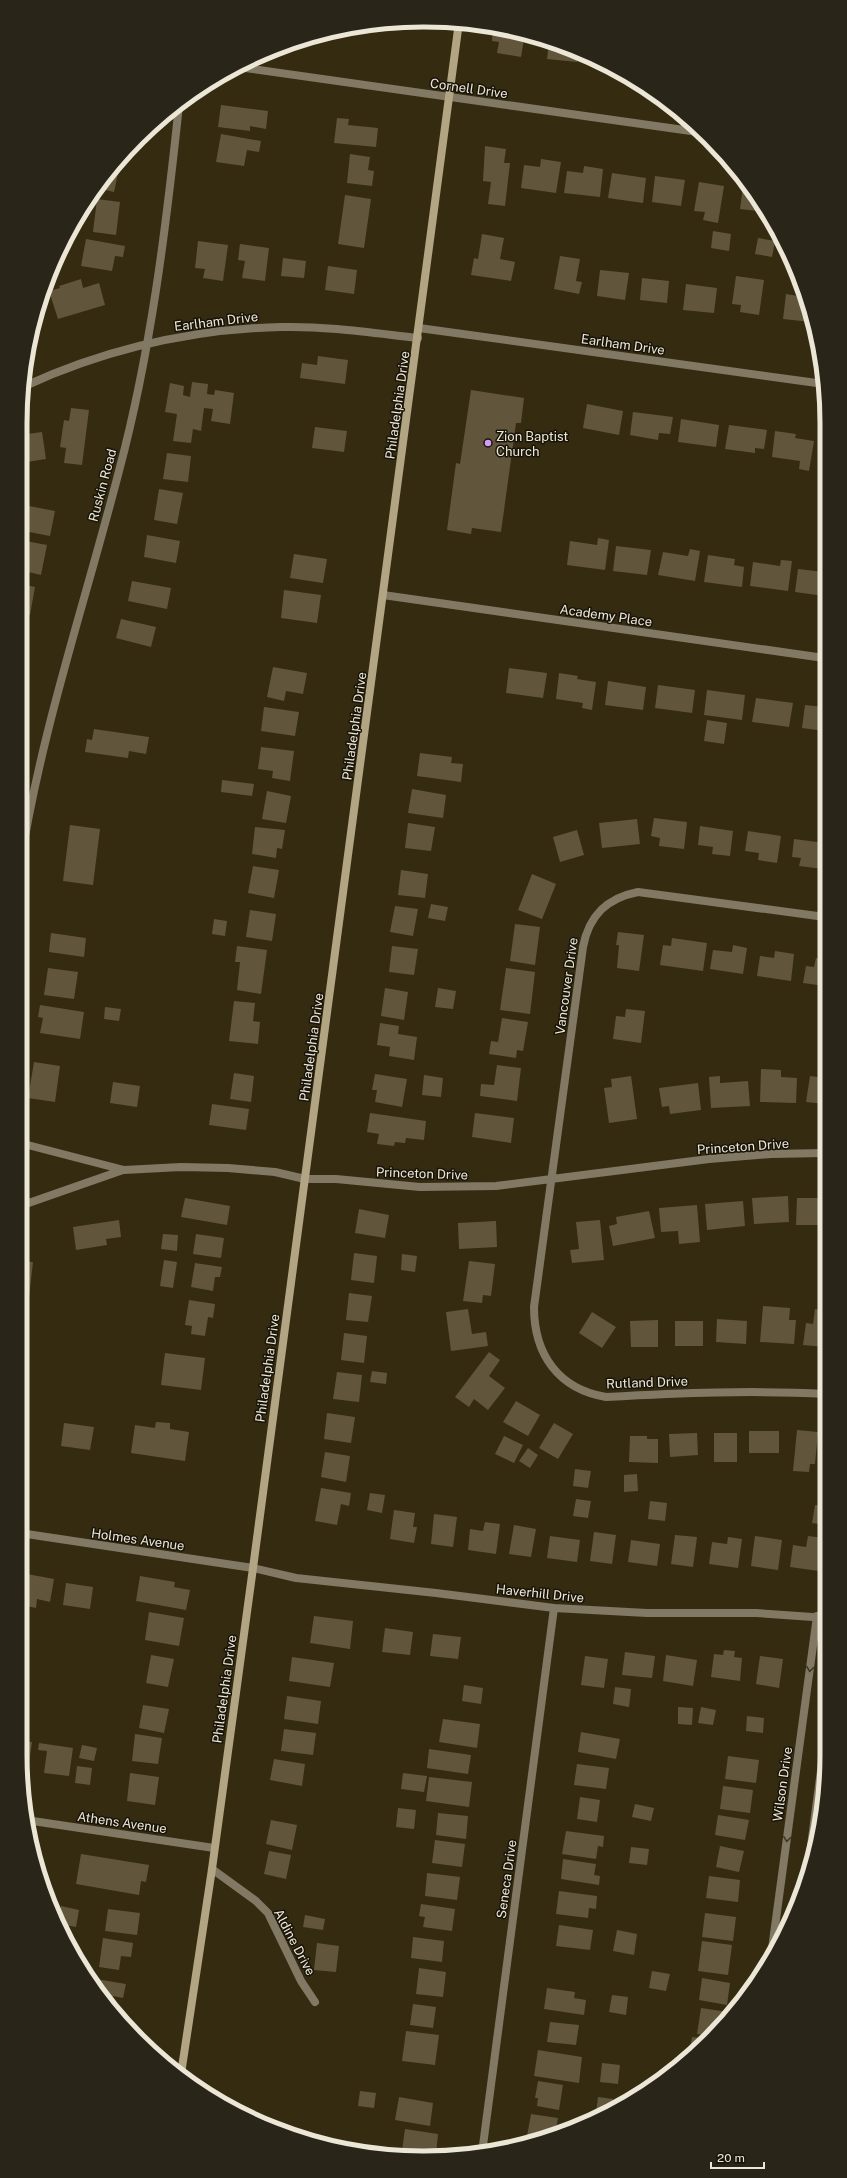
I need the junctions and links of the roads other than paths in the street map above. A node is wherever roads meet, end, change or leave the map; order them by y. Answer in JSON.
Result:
{"nodes":[{"id":1,"x":458,"y":29,"type":"edge"},
{"id":2,"x":247,"y":68,"type":"edge"},
{"id":3,"x":450,"y":97,"type":"junction"},
{"id":4,"x":178,"y":112,"type":"edge"},
{"id":5,"x":689,"y":128,"type":"edge"},
{"id":6,"x":419,"y":328,"type":"junction"},
{"id":7,"x":418,"y":338,"type":"junction"},
{"id":8,"x":146,"y":344,"type":"junction"},
{"id":9,"x":818,"y":383,"type":"edge"},
{"id":10,"x":29,"y":384,"type":"edge"},
{"id":11,"x":383,"y":595,"type":"junction"},
{"id":12,"x":820,"y":657,"type":"edge"},
{"id":13,"x":27,"y":832,"type":"edge"},
{"id":14,"x":820,"y":916,"type":"edge"},
{"id":15,"x":27,"y":1145,"type":"edge"},
{"id":16,"x":820,"y":1153,"type":"edge"},
{"id":17,"x":124,"y":1170,"type":"junction"},
{"id":18,"x":305,"y":1179,"type":"junction"},
{"id":19,"x":552,"y":1179,"type":"junction"},
{"id":20,"x":27,"y":1204,"type":"edge"},
{"id":21,"x":820,"y":1394,"type":"edge"},
{"id":22,"x":27,"y":1534,"type":"edge"},
{"id":23,"x":253,"y":1568,"type":"junction"},
{"id":24,"x":554,"y":1608,"type":"junction"},
{"id":25,"x":817,"y":1616,"type":"junction"},
{"id":26,"x":820,"y":1617,"type":"edge"},
{"id":27,"x":818,"y":1793,"type":"edge"},
{"id":28,"x":815,"y":1818,"type":"edge"},
{"id":29,"x":33,"y":1821,"type":"edge"},
{"id":30,"x":214,"y":1848,"type":"junction"},
{"id":31,"x":212,"y":1870,"type":"junction"},
{"id":32,"x":773,"y":1942,"type":"edge"},
{"id":33,"x":315,"y":2002,"type":"dead end"},
{"id":34,"x":182,"y":2069,"type":"edge"},
{"id":35,"x":483,"y":2146,"type":"edge"}],
"edges":[{"from":1,"to":3,"type":"main road","name":"Philadelphia Drive"},
{"from":2,"to":3,"type":"street","name":"Cornell Drive"},
{"from":3,"to":5,"type":"street","name":"Cornell Drive"},
{"from":3,"to":6,"type":"main road","name":"Philadelphia Drive"},
{"from":4,"to":8,"type":"street","name":"Ruskin Road"},
{"from":6,"to":7,"type":"main road","name":"Philadelphia Drive"},
{"from":6,"to":9,"type":"street","name":"Earlham Drive"},
{"from":7,"to":8,"type":"street","name":"Earlham Drive"},
{"from":7,"to":11,"type":"main road","name":"Philadelphia Drive"},
{"from":8,"to":10,"type":"street","name":"Earlham Drive"},
{"from":8,"to":13,"type":"street","name":"Ruskin Road"},
{"from":11,"to":12,"type":"street","name":"Academy Place"},
{"from":11,"to":18,"type":"main road","name":"Philadelphia Drive"},
{"from":14,"to":19,"type":"street","name":"Vancouver Drive"},
{"from":15,"to":17,"type":"street","name":"Princeton Drive"},
{"from":16,"to":19,"type":"street","name":"Princeton Drive"},
{"from":17,"to":18,"type":"street","name":"Princeton Drive"},
{"from":17,"to":20,"type":"street"},
{"from":18,"to":19,"type":"street","name":"Princeton Drive"},
{"from":18,"to":23,"type":"main road","name":"Philadelphia Drive"},
{"from":19,"to":21,"type":"street","name":"Rutland Drive"},
{"from":22,"to":23,"type":"street","name":"Holmes Avenue"},
{"from":23,"to":24,"type":"street","name":"Haverhill Drive"},
{"from":23,"to":30,"type":"main road","name":"Philadelphia Drive"},
{"from":24,"to":25,"type":"street","name":"Haverhill Drive"},
{"from":24,"to":35,"type":"street","name":"Seneca Drive"},
{"from":25,"to":26,"type":"street","name":"Haverhill Drive"},
{"from":25,"to":32,"type":"street","name":"Wilson Drive","one_way":true},
{"from":27,"to":28,"type":"street"},
{"from":29,"to":30,"type":"street","name":"Athens Avenue"},
{"from":30,"to":31,"type":"main road","name":"Philadelphia Drive"},
{"from":31,"to":33,"type":"street","name":"Aldine Drive"},
{"from":31,"to":34,"type":"main road","name":"Philadelphia Drive"}]}
